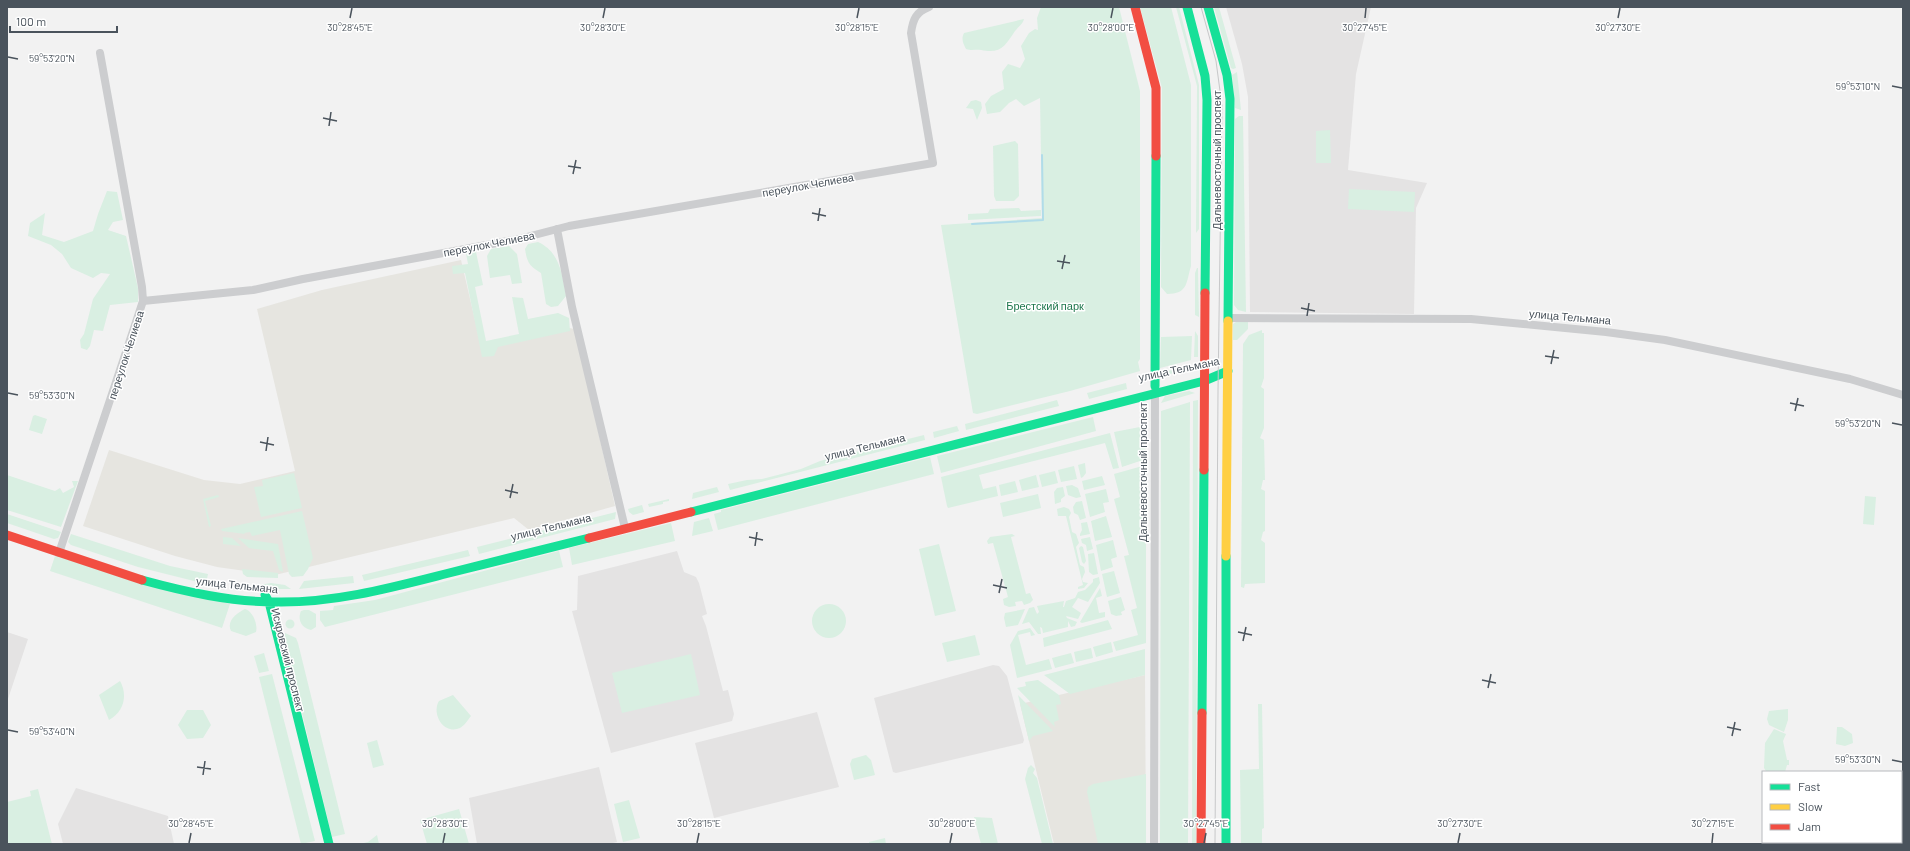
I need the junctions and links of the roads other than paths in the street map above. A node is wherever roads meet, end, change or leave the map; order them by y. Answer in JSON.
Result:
{"nodes":[{"id":1,"x":929,"y":7,"type":"edge"},
{"id":2,"x":1135,"y":7,"type":"edge"},
{"id":3,"x":1187,"y":7,"type":"edge"},
{"id":4,"x":1208,"y":7,"type":"edge"},
{"id":5,"x":100,"y":53,"type":"dead end"},
{"id":6,"x":557,"y":230,"type":"junction"},
{"id":7,"x":143,"y":301,"type":"junction"},
{"id":8,"x":1228,"y":318,"type":"junction"},
{"id":9,"x":1228,"y":371,"type":"junction"},
{"id":10,"x":1204,"y":378,"type":"junction"},
{"id":11,"x":1155,"y":390,"type":"junction"},
{"id":12,"x":1903,"y":395,"type":"edge"},
{"id":13,"x":624,"y":525,"type":"junction"},
{"id":14,"x":7,"y":528,"type":"edge"},
{"id":15,"x":7,"y":536,"type":"edge"},
{"id":16,"x":61,"y":549,"type":"junction"},
{"id":17,"x":265,"y":599,"type":"junction"},
{"id":18,"x":321,"y":844,"type":"edge"},
{"id":19,"x":329,"y":844,"type":"edge"},
{"id":20,"x":1154,"y":844,"type":"edge"},
{"id":21,"x":1201,"y":844,"type":"edge"},
{"id":22,"x":1226,"y":844,"type":"edge"}],
"edges":[{"from":1,"to":6,"type":"street","name":"переулок Челиева"},
{"from":2,"to":11,"type":"street","name":"Дальневосточный проспект"},
{"from":3,"to":10,"type":"street","name":"Дальневосточный проспект"},
{"from":4,"to":8,"type":"street","name":"Дальневосточный проспект"},
{"from":5,"to":7,"type":"street"},
{"from":6,"to":7,"type":"street","name":"переулок Челиева"},
{"from":6,"to":13,"type":"street"},
{"from":7,"to":16,"type":"street","name":"переулок Челиева"},
{"from":8,"to":9,"type":"street","name":"Дальневосточный проспект"},
{"from":8,"to":12,"type":"street","name":"улица Тельмана"},
{"from":9,"to":10,"type":"street","name":"улица Тельмана"},
{"from":9,"to":22,"type":"street","name":"Дальневосточный проспект"},
{"from":10,"to":11,"type":"street","name":"улица Тельмана"},
{"from":10,"to":21,"type":"street","name":"Дальневосточный проспект"},
{"from":11,"to":13,"type":"street","name":"улица Тельмана"},
{"from":11,"to":20,"type":"street","name":"Дальневосточный проспект"},
{"from":13,"to":17,"type":"street","name":"улица Тельмана"},
{"from":14,"to":16,"type":"street","name":"улица Тельмана"},
{"from":15,"to":16,"type":"street","name":"улица Тельмана"},
{"from":16,"to":17,"type":"street","name":"улица Тельмана"},
{"from":17,"to":18,"type":"street","name":"Искровский проспект"},
{"from":17,"to":19,"type":"street","name":"Искровский проспект"}]}
